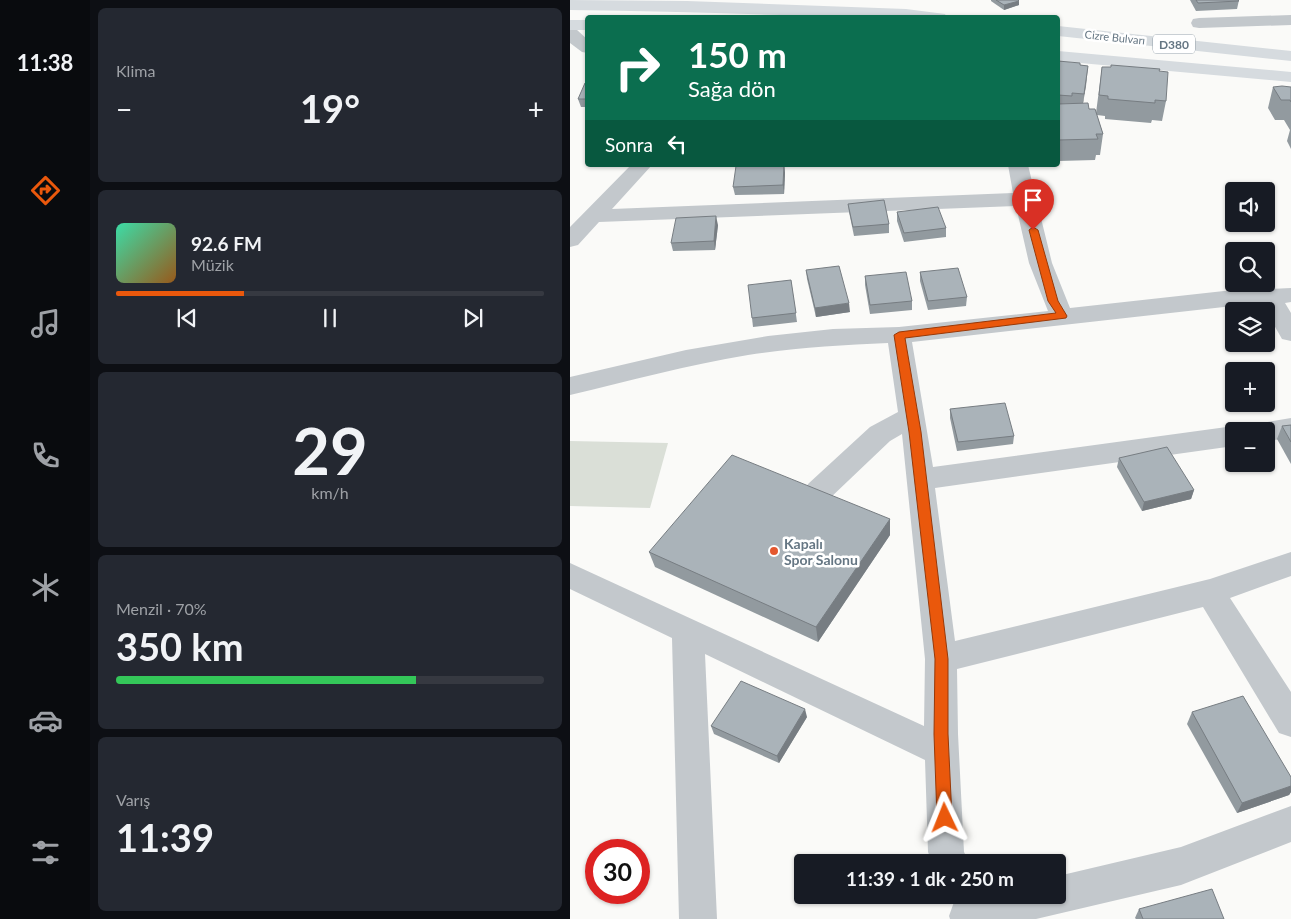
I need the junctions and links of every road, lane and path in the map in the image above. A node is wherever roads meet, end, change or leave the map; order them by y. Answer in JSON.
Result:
{"nodes":[{"id":1,"x":904,"y":0,"type":"edge"},
{"id":2,"x":921,"y":0,"type":"edge"},
{"id":3,"x":685,"y":3,"type":"edge"},
{"id":4,"x":570,"y":5,"type":"edge"},
{"id":5,"x":878,"y":15,"type":"edge"},
{"id":6,"x":930,"y":15,"type":"edge"},
{"id":7,"x":1291,"y":20,"type":"edge"},
{"id":8,"x":1199,"y":23,"type":"dead end"},
{"id":9,"x":570,"y":24,"type":"edge"},
{"id":10,"x":585,"y":26,"type":"edge"},
{"id":11,"x":1060,"y":31,"type":"edge"},
{"id":12,"x":570,"y":33,"type":"edge"},
{"id":13,"x":585,"y":46,"type":"edge"},
{"id":14,"x":1060,"y":56,"type":"edge"},
{"id":15,"x":1291,"y":56,"type":"edge"},
{"id":16,"x":1291,"y":76,"type":"edge"},
{"id":17,"x":640,"y":167,"type":"edge"},
{"id":18,"x":1018,"y":167,"type":"edge"},
{"id":19,"x":1026,"y":199,"type":"junction"},
{"id":20,"x":594,"y":216,"type":"junction"},
{"id":21,"x":570,"y":240,"type":"edge"},
{"id":22,"x":1280,"y":295,"type":"edge"},
{"id":23,"x":1062,"y":316,"type":"junction"},
{"id":24,"x":1291,"y":333,"type":"edge"},
{"id":25,"x":899,"y":335,"type":"junction"},
{"id":26,"x":570,"y":386,"type":"edge"},
{"id":27,"x":912,"y":416,"type":"junction"},
{"id":28,"x":1291,"y":428,"type":"edge"},
{"id":29,"x":1275,"y":430,"type":"edge"},
{"id":30,"x":1225,"y":437,"type":"edge"},
{"id":31,"x":921,"y":478,"type":"junction"},
{"id":32,"x":793,"y":482,"type":"edge"},
{"id":33,"x":818,"y":492,"type":"junction"},
{"id":34,"x":845,"y":503,"type":"edge"},
{"id":35,"x":1291,"y":564,"type":"edge"},
{"id":36,"x":570,"y":575,"type":"edge"},
{"id":37,"x":1210,"y":592,"type":"junction"},
{"id":38,"x":688,"y":630,"type":"junction"},
{"id":39,"x":941,"y":659,"type":"junction"},
{"id":40,"x":1291,"y":722,"type":"edge"},
{"id":41,"x":942,"y":751,"type":"junction"},
{"id":42,"x":1291,"y":824,"type":"edge"},
{"id":43,"x":947,"y":854,"type":"edge"},
{"id":44,"x":966,"y":910,"type":"edge"},
{"id":45,"x":698,"y":919,"type":"edge"}],
"edges":[{"from":1,"to":5,"type":"main road"},
{"from":2,"to":6,"type":"main road"},
{"from":3,"to":4,"type":"main road"},
{"from":3,"to":5,"type":"main road"},
{"from":7,"to":8,"type":"street"},
{"from":9,"to":10,"type":"main road"},
{"from":11,"to":15,"type":"main road","name":"Cizre Bulvarı","number":"D380"},
{"from":12,"to":13,"type":"street"},
{"from":14,"to":16,"type":"main road","name":"Cizre Bulvarı","number":"D380"},
{"from":17,"to":20,"type":"street"},
{"from":18,"to":19,"type":"street"},
{"from":19,"to":20,"type":"street"},
{"from":19,"to":23,"type":"street"},
{"from":20,"to":21,"type":"street"},
{"from":22,"to":23,"type":"street"},
{"from":22,"to":24,"type":"street"},
{"from":23,"to":25,"type":"street"},
{"from":25,"to":26,"type":"street"},
{"from":25,"to":27,"type":"street"},
{"from":27,"to":31,"type":"street"},
{"from":27,"to":33,"type":"street"},
{"from":28,"to":29,"type":"street"},
{"from":30,"to":31,"type":"street"},
{"from":31,"to":39,"type":"street"},
{"from":32,"to":33,"type":"street"},
{"from":33,"to":34,"type":"street"},
{"from":35,"to":37,"type":"street"},
{"from":36,"to":38,"type":"street"},
{"from":37,"to":39,"type":"street"},
{"from":37,"to":40,"type":"street"},
{"from":38,"to":41,"type":"street"},
{"from":38,"to":45,"type":"street"},
{"from":39,"to":41,"type":"street"},
{"from":41,"to":43,"type":"street"},
{"from":42,"to":44,"type":"street"}]}
